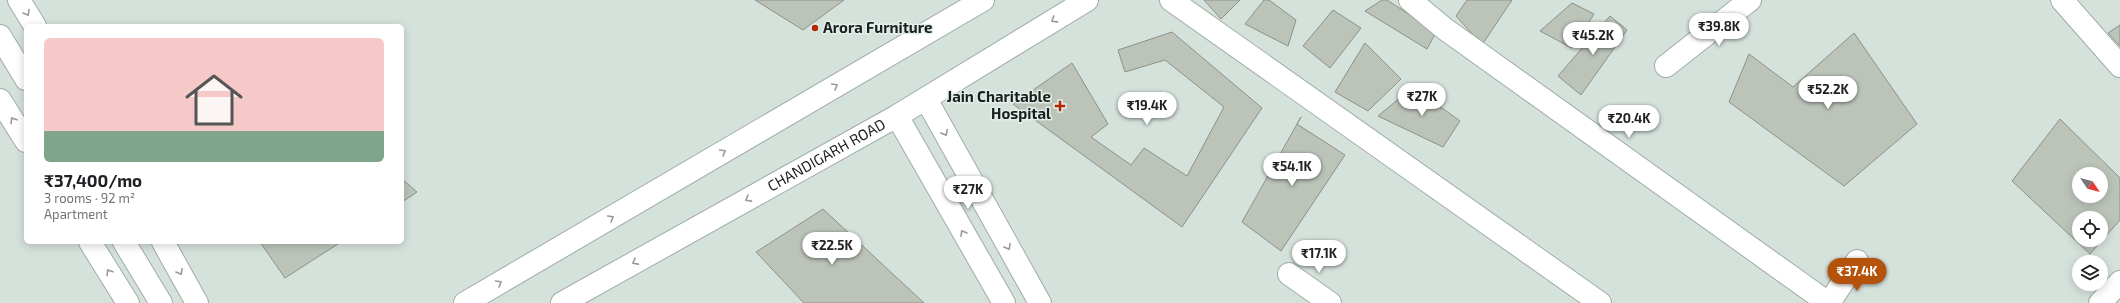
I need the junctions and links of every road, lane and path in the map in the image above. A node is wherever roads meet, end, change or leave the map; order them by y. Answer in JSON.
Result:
{"nodes":[{"id":1,"x":19,"y":0,"type":"edge"},
{"id":2,"x":1087,"y":0,"type":"edge"},
{"id":3,"x":1171,"y":0,"type":"edge"},
{"id":4,"x":1410,"y":0,"type":"edge"},
{"id":5,"x":1750,"y":0,"type":"edge"},
{"id":6,"x":2062,"y":0,"type":"edge"},
{"id":7,"x":970,"y":2,"type":"edge"},
{"id":8,"x":34,"y":24,"type":"edge"},
{"id":9,"x":0,"y":36,"type":"edge"},
{"id":10,"x":1666,"y":66,"type":"dead end"},
{"id":11,"x":2120,"y":66,"type":"edge"},
{"id":12,"x":24,"y":76,"type":"edge"},
{"id":13,"x":926,"y":99,"type":"junction"},
{"id":14,"x":0,"y":100,"type":"edge"},
{"id":15,"x":897,"y":116,"type":"junction"},
{"id":16,"x":24,"y":138,"type":"edge"},
{"id":17,"x":91,"y":244,"type":"edge"},
{"id":18,"x":125,"y":244,"type":"edge"},
{"id":19,"x":164,"y":244,"type":"edge"},
{"id":20,"x":1857,"y":261,"type":"dead end"},
{"id":21,"x":1289,"y":274,"type":"dead end"},
{"id":22,"x":2120,"y":282,"type":"edge"},
{"id":23,"x":2106,"y":301,"type":"edge"},
{"id":24,"x":128,"y":303,"type":"edge"},
{"id":25,"x":161,"y":303,"type":"edge"},
{"id":26,"x":198,"y":303,"type":"edge"},
{"id":27,"x":465,"y":303,"type":"edge"},
{"id":28,"x":562,"y":303,"type":"edge"},
{"id":29,"x":1004,"y":303,"type":"edge"},
{"id":30,"x":1040,"y":303,"type":"edge"},
{"id":31,"x":1330,"y":303,"type":"edge"},
{"id":32,"x":1600,"y":303,"type":"edge"},
{"id":33,"x":1828,"y":303,"type":"edge"}],
"edges":[{"from":1,"to":8,"type":"street","one_way":true},
{"from":2,"to":13,"type":"street","name":"CHANDIGARH ROAD","one_way":true},
{"from":3,"to":32,"type":"street"},
{"from":4,"to":33,"type":"street"},
{"from":5,"to":10,"type":"street"},
{"from":6,"to":11,"type":"street"},
{"from":27,"to":7,"type":"street","one_way":true},
{"from":9,"to":12,"type":"street"},
{"from":13,"to":15,"type":"street","name":"CHANDIGARH ROAD"},
{"from":13,"to":30,"type":"street","one_way":true},
{"from":16,"to":14,"type":"street","one_way":true},
{"from":15,"to":28,"type":"street","name":"CHANDIGARH ROAD","one_way":true},
{"from":29,"to":15,"type":"street","one_way":true},
{"from":24,"to":17,"type":"street","one_way":true},
{"from":18,"to":25,"type":"street"},
{"from":19,"to":26,"type":"street","one_way":true},
{"from":20,"to":33,"type":"street"},
{"from":21,"to":31,"type":"street"},
{"from":22,"to":23,"type":"street"}]}
